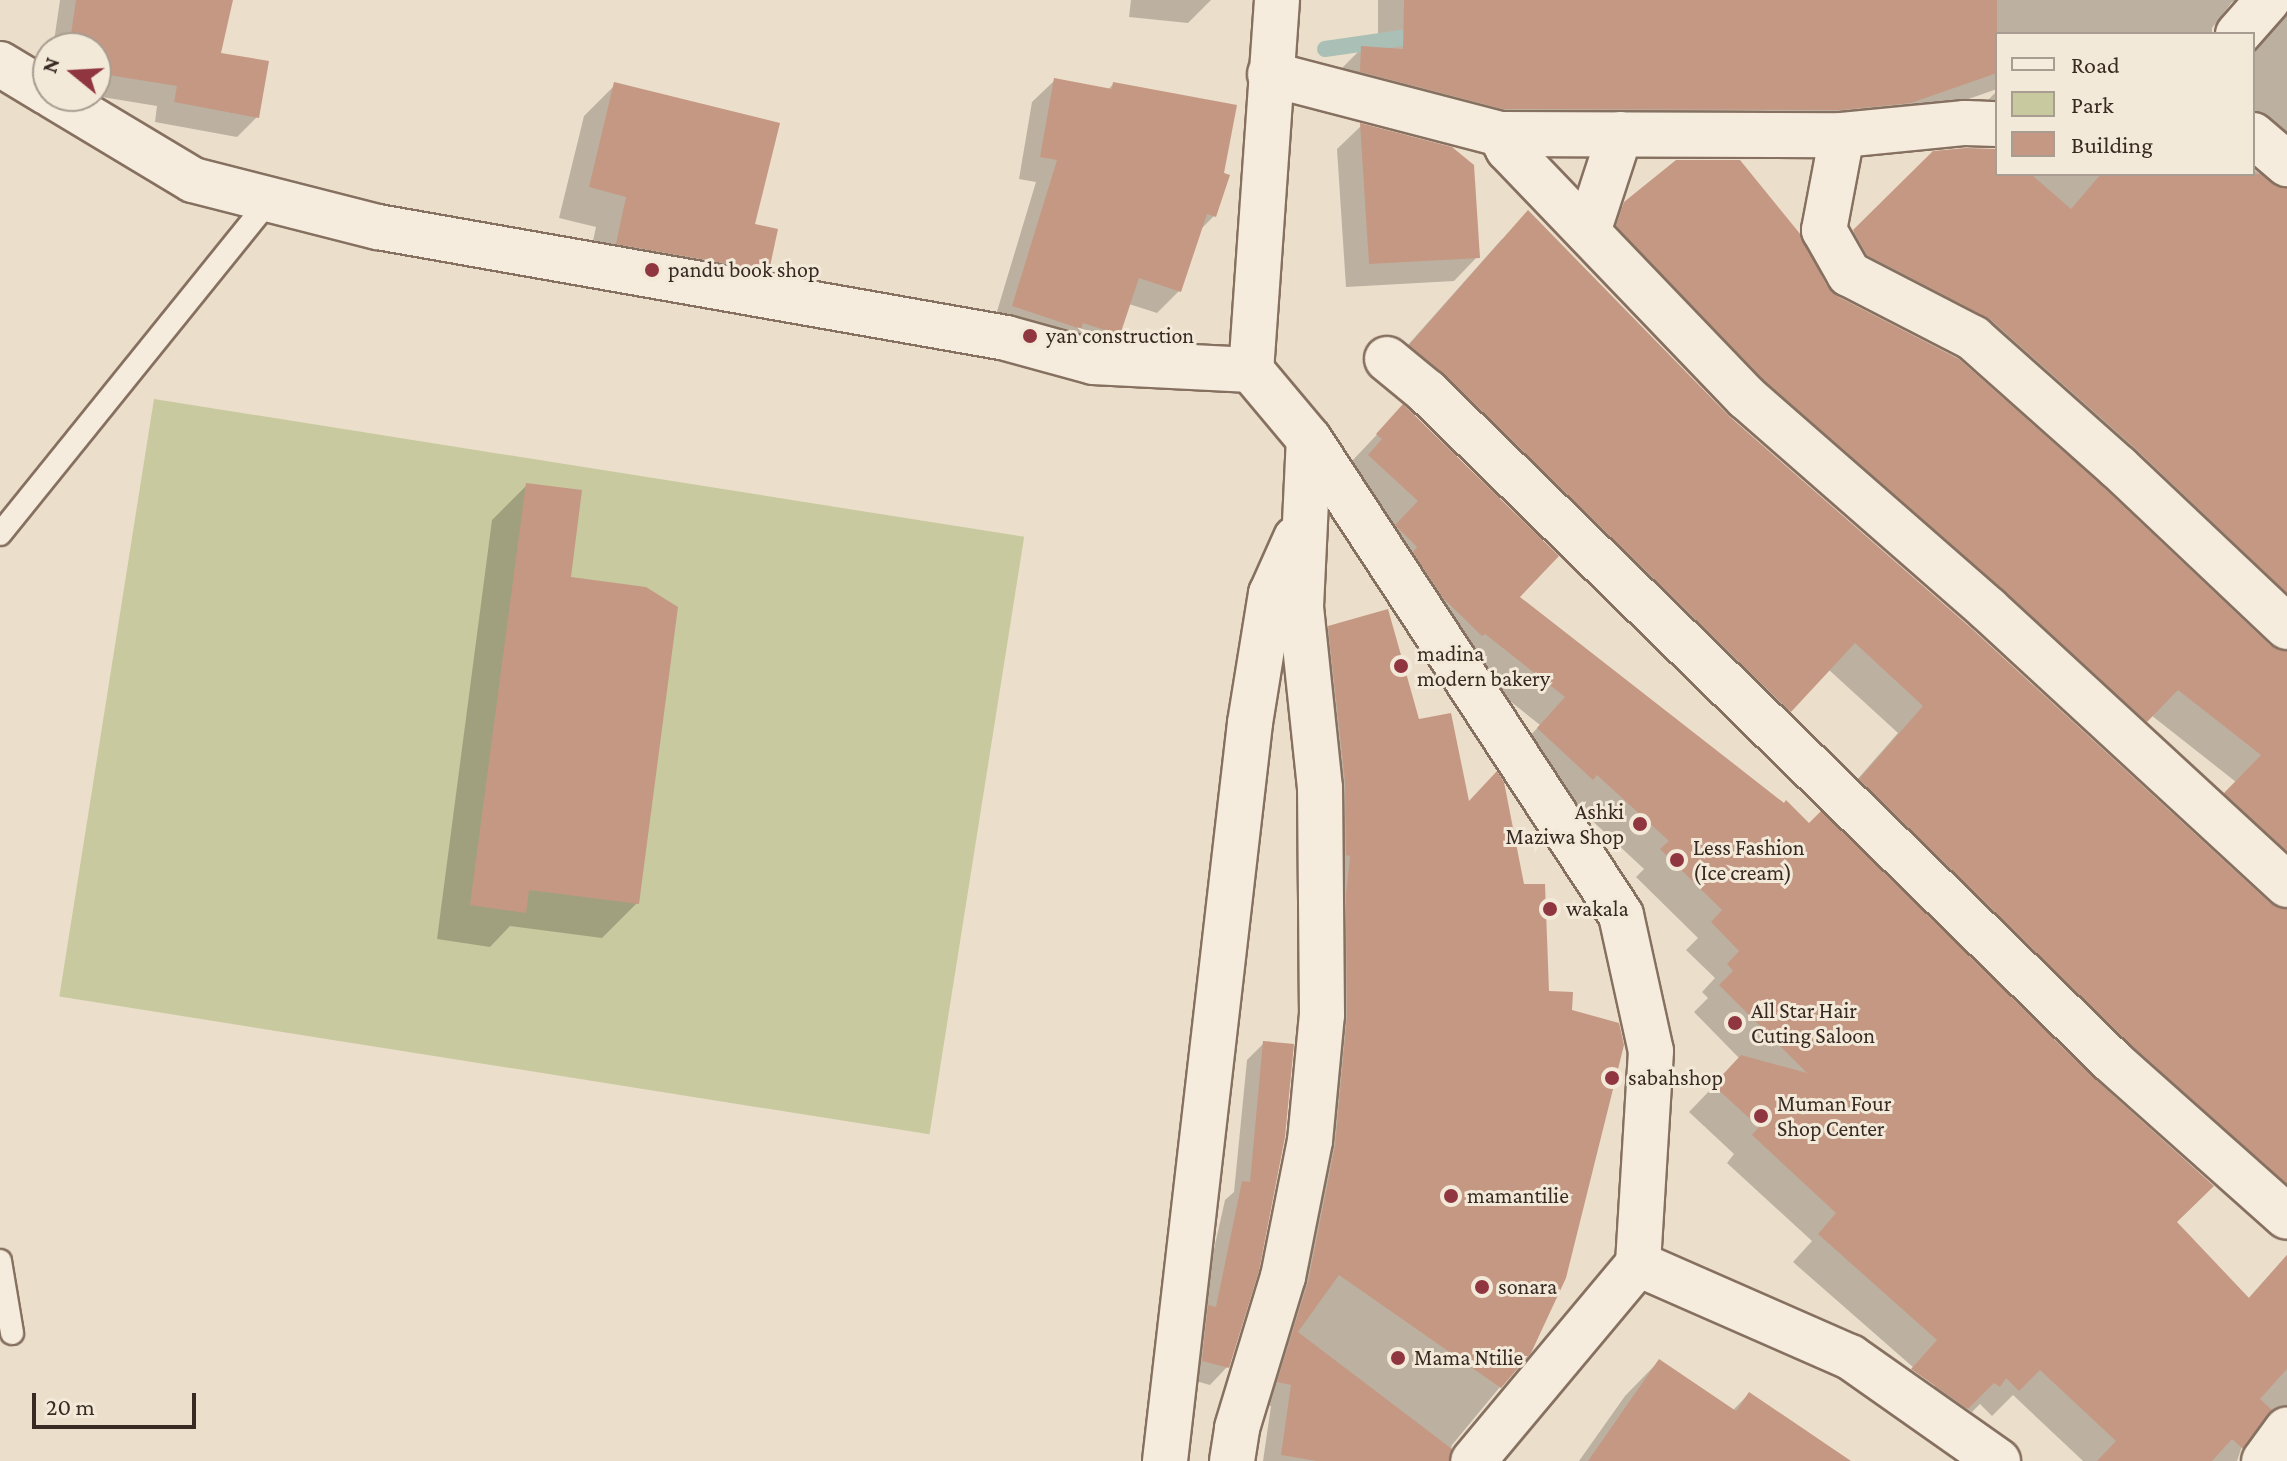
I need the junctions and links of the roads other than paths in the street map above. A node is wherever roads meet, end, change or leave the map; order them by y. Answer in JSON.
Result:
{"nodes":[{"id":1,"x":1277,"y":0,"type":"edge"},
{"id":2,"x":2268,"y":0,"type":"edge"},
{"id":3,"x":2240,"y":32,"type":"edge"},
{"id":4,"x":0,"y":64,"type":"edge"},
{"id":5,"x":32,"y":83,"type":"edge"},
{"id":6,"x":1307,"y":84,"type":"junction"},
{"id":7,"x":80,"y":112,"type":"edge"},
{"id":8,"x":1995,"y":124,"type":"edge"},
{"id":9,"x":1500,"y":134,"type":"junction"},
{"id":10,"x":1620,"y":134,"type":"junction"},
{"id":11,"x":1842,"y":135,"type":"junction"},
{"id":12,"x":2255,"y":137,"type":"edge"},
{"id":13,"x":2287,"y":164,"type":"edge"},
{"id":14,"x":270,"y":199,"type":"junction"},
{"id":15,"x":1588,"y":232,"type":"junction"},
{"id":16,"x":1387,"y":359,"type":"dead end"},
{"id":17,"x":1251,"y":370,"type":"junction"},
{"id":18,"x":1309,"y":439,"type":"junction"},
{"id":19,"x":1305,"y":518,"type":"junction"},
{"id":20,"x":0,"y":534,"type":"edge"},
{"id":21,"x":2287,"y":627,"type":"edge"},
{"id":22,"x":2287,"y":885,"type":"edge"},
{"id":23,"x":2287,"y":1217,"type":"edge"},
{"id":24,"x":0,"y":1261,"type":"edge"},
{"id":25,"x":1638,"y":1264,"type":"junction"},
{"id":26,"x":12,"y":1333,"type":"dead end"},
{"id":27,"x":2287,"y":1429,"type":"edge"},
{"id":28,"x":1165,"y":1461,"type":"edge"},
{"id":29,"x":1232,"y":1461,"type":"edge"},
{"id":30,"x":1473,"y":1461,"type":"edge"},
{"id":31,"x":1998,"y":1461,"type":"edge"},
{"id":32,"x":2264,"y":1461,"type":"edge"}],
"edges":[{"from":1,"to":6,"type":"street"},
{"from":2,"to":3,"type":"street"},
{"from":4,"to":5,"type":"street"},
{"from":6,"to":9,"type":"street"},
{"from":6,"to":17,"type":"street"},
{"from":7,"to":14,"type":"street"},
{"from":8,"to":11,"type":"street"},
{"from":9,"to":10,"type":"street"},
{"from":9,"to":15,"type":"street"},
{"from":10,"to":11,"type":"street"},
{"from":10,"to":15,"type":"street"},
{"from":11,"to":21,"type":"street"},
{"from":12,"to":13,"type":"street"},
{"from":14,"to":17,"type":"street"},
{"from":14,"to":20,"type":"lane"},
{"from":15,"to":22,"type":"street"},
{"from":16,"to":23,"type":"street"},
{"from":17,"to":18,"type":"street"},
{"from":18,"to":19,"type":"street"},
{"from":18,"to":25,"type":"street"},
{"from":19,"to":28,"type":"street"},
{"from":19,"to":29,"type":"street"},
{"from":24,"to":26,"type":"lane"},
{"from":25,"to":30,"type":"street"},
{"from":25,"to":31,"type":"street"},
{"from":27,"to":32,"type":"street"}]}
